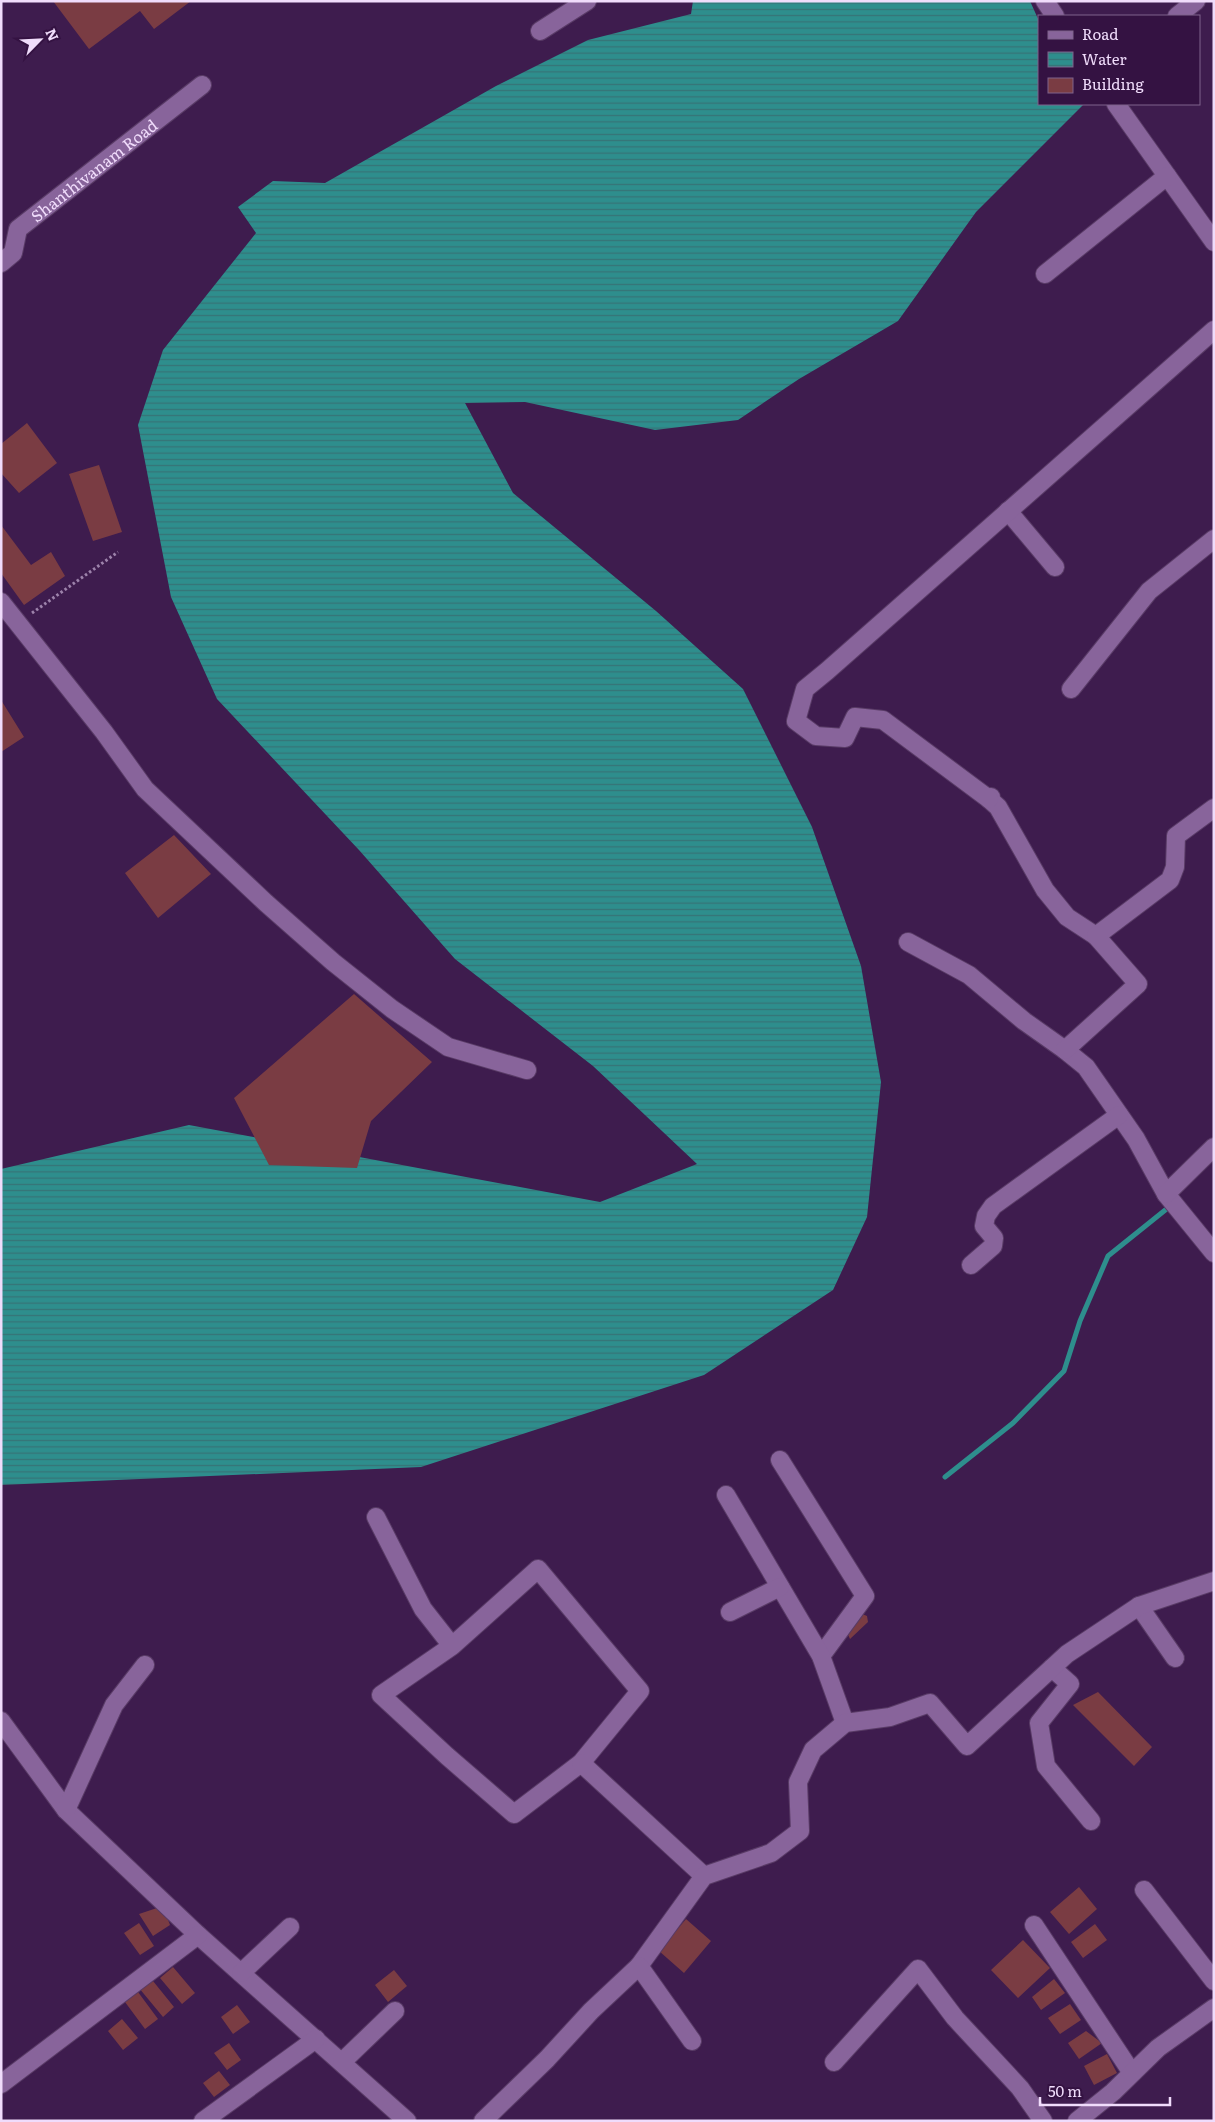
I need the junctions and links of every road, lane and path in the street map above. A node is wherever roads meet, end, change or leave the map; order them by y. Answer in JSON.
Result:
{"nodes":[{"id":1,"x":587,"y":1,"type":"edge"},
{"id":2,"x":1045,"y":1,"type":"edge"},
{"id":3,"x":1196,"y":1,"type":"edge"},
{"id":4,"x":1054,"y":15,"type":"edge"},
{"id":5,"x":1178,"y":15,"type":"edge"},
{"id":6,"x":540,"y":31,"type":"dead end"},
{"id":7,"x":202,"y":85,"type":"dead end"},
{"id":8,"x":1117,"y":105,"type":"edge"},
{"id":9,"x":1167,"y":176,"type":"junction"},
{"id":10,"x":1214,"y":242,"type":"edge"},
{"id":11,"x":1,"y":263,"type":"edge"},
{"id":12,"x":1045,"y":274,"type":"dead end"},
{"id":13,"x":1214,"y":330,"type":"edge"},
{"id":14,"x":1008,"y":511,"type":"junction"},
{"id":15,"x":1214,"y":539,"type":"edge"},
{"id":16,"x":118,"y":552,"type":"dead end"},
{"id":17,"x":1055,"y":567,"type":"dead end"},
{"id":18,"x":1,"y":602,"type":"edge"},
{"id":19,"x":17,"y":624,"type":"junction"},
{"id":20,"x":1071,"y":689,"type":"dead end"},
{"id":21,"x":1214,"y":808,"type":"edge"},
{"id":22,"x":1096,"y":936,"type":"junction"},
{"id":23,"x":908,"y":942,"type":"dead end"},
{"id":24,"x":1065,"y":1050,"type":"junction"},
{"id":25,"x":527,"y":1070,"type":"dead end"},
{"id":26,"x":1120,"y":1115,"type":"junction"},
{"id":27,"x":1214,"y":1147,"type":"edge"},
{"id":28,"x":1166,"y":1194,"type":"junction"},
{"id":29,"x":1214,"y":1253,"type":"edge"},
{"id":30,"x":971,"y":1265,"type":"dead end"},
{"id":31,"x":780,"y":1460,"type":"dead end"},
{"id":32,"x":726,"y":1495,"type":"dead end"},
{"id":33,"x":376,"y":1517,"type":"dead end"},
{"id":34,"x":1214,"y":1581,"type":"edge"},
{"id":35,"x":780,"y":1587,"type":"junction"},
{"id":36,"x":1139,"y":1606,"type":"junction"},
{"id":37,"x":730,"y":1612,"type":"dead end"},
{"id":38,"x":452,"y":1646,"type":"junction"},
{"id":39,"x":820,"y":1656,"type":"junction"},
{"id":40,"x":1176,"y":1658,"type":"dead end"},
{"id":41,"x":146,"y":1665,"type":"dead end"},
{"id":42,"x":1052,"y":1668,"type":"junction"},
{"id":43,"x":1,"y":1721,"type":"edge"},
{"id":44,"x":845,"y":1723,"type":"junction"},
{"id":45,"x":581,"y":1763,"type":"junction"},
{"id":46,"x":66,"y":1810,"type":"junction"},
{"id":47,"x":1091,"y":1821,"type":"dead end"},
{"id":48,"x":704,"y":1876,"type":"junction"},
{"id":49,"x":1144,"y":1890,"type":"dead end"},
{"id":50,"x":1034,"y":1925,"type":"dead end"},
{"id":51,"x":290,"y":1927,"type":"dead end"},
{"id":52,"x":198,"y":1935,"type":"junction"},
{"id":53,"x":639,"y":1966,"type":"junction"},
{"id":54,"x":241,"y":1973,"type":"junction"},
{"id":55,"x":1214,"y":1981,"type":"edge"},
{"id":56,"x":1214,"y":2008,"type":"edge"},
{"id":57,"x":395,"y":2011,"type":"dead end"},
{"id":58,"x":316,"y":2039,"type":"junction"},
{"id":59,"x":692,"y":2041,"type":"dead end"},
{"id":60,"x":342,"y":2062,"type":"junction"},
{"id":61,"x":834,"y":2062,"type":"dead end"},
{"id":62,"x":1132,"y":2073,"type":"junction"},
{"id":63,"x":1,"y":2084,"type":"edge"},
{"id":64,"x":203,"y":2121,"type":"edge"},
{"id":65,"x":407,"y":2121,"type":"edge"},
{"id":66,"x":483,"y":2121,"type":"edge"},
{"id":67,"x":1043,"y":2121,"type":"edge"},
{"id":68,"x":1077,"y":2121,"type":"edge"}],
"edges":[{"from":1,"to":6,"type":"street"},
{"from":2,"to":4,"type":"street"},
{"from":3,"to":5,"type":"street"},
{"from":7,"to":11,"type":"street","name":"Shanthivanam Road"},
{"from":8,"to":9,"type":"street"},
{"from":9,"to":10,"type":"street"},
{"from":9,"to":12,"type":"street"},
{"from":13,"to":14,"type":"street"},
{"from":14,"to":17,"type":"street"},
{"from":14,"to":22,"type":"street"},
{"from":15,"to":20,"type":"street"},
{"from":16,"to":19,"type":"path"},
{"from":18,"to":19,"type":"street"},
{"from":19,"to":25,"type":"street"},
{"from":21,"to":22,"type":"street"},
{"from":22,"to":24,"type":"street"},
{"from":23,"to":24,"type":"street"},
{"from":24,"to":26,"type":"street"},
{"from":26,"to":28,"type":"street"},
{"from":26,"to":30,"type":"street"},
{"from":27,"to":28,"type":"street"},
{"from":28,"to":29,"type":"street"},
{"from":31,"to":39,"type":"street"},
{"from":32,"to":35,"type":"street"},
{"from":33,"to":38,"type":"street"},
{"from":34,"to":36,"type":"street"},
{"from":35,"to":37,"type":"street"},
{"from":35,"to":39,"type":"street"},
{"from":36,"to":40,"type":"street"},
{"from":36,"to":42,"type":"street"},
{"from":38,"to":45,"type":"street"},
{"from":38,"to":45,"type":"street"},
{"from":39,"to":44,"type":"street"},
{"from":41,"to":46,"type":"street"},
{"from":42,"to":44,"type":"street"},
{"from":42,"to":47,"type":"street"},
{"from":43,"to":46,"type":"street"},
{"from":44,"to":48,"type":"street"},
{"from":45,"to":48,"type":"street"},
{"from":46,"to":52,"type":"street"},
{"from":48,"to":53,"type":"street"},
{"from":49,"to":55,"type":"street"},
{"from":50,"to":62,"type":"street"},
{"from":51,"to":54,"type":"street"},
{"from":52,"to":54,"type":"street"},
{"from":52,"to":63,"type":"street"},
{"from":53,"to":59,"type":"street"},
{"from":53,"to":66,"type":"street"},
{"from":54,"to":58,"type":"street"},
{"from":56,"to":62,"type":"street"},
{"from":57,"to":60,"type":"street"},
{"from":58,"to":60,"type":"street"},
{"from":58,"to":64,"type":"street"},
{"from":60,"to":65,"type":"street"},
{"from":61,"to":67,"type":"street"},
{"from":62,"to":68,"type":"street"}]}
